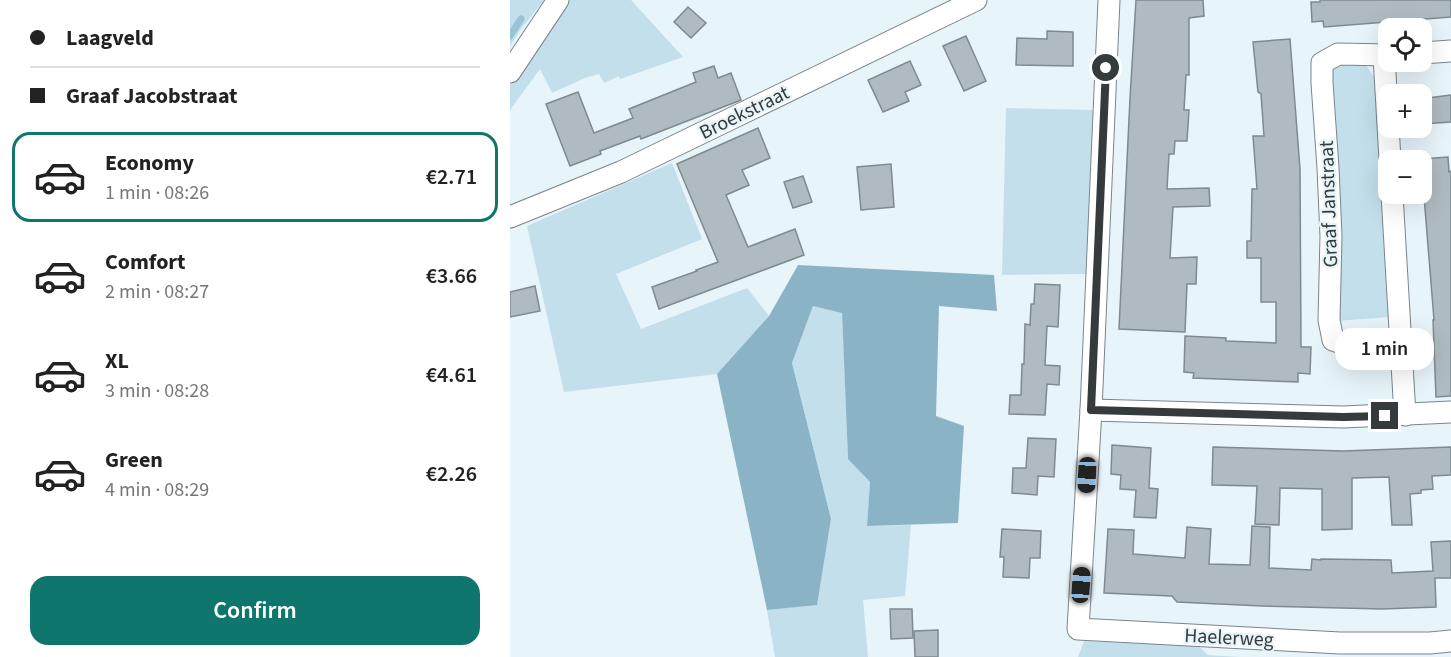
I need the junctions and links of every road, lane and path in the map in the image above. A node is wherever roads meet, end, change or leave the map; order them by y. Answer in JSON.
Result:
{"nodes":[{"id":1,"x":558,"y":0,"type":"edge"},
{"id":2,"x":976,"y":0,"type":"edge"},
{"id":3,"x":1109,"y":0,"type":"edge"},
{"id":4,"x":1451,"y":51,"type":"edge"},
{"id":5,"x":1432,"y":52,"type":"edge"},
{"id":6,"x":1378,"y":56,"type":"edge"},
{"id":7,"x":510,"y":72,"type":"edge"},
{"id":8,"x":1387,"y":72,"type":"edge"},
{"id":9,"x":1390,"y":150,"type":"edge"},
{"id":10,"x":1393,"y":204,"type":"edge"},
{"id":11,"x":510,"y":217,"type":"edge"},
{"id":12,"x":1401,"y":343,"type":"junction"},
{"id":13,"x":1091,"y":410,"type":"junction"},
{"id":14,"x":1451,"y":412,"type":"edge"},
{"id":15,"x":1406,"y":415,"type":"junction"},
{"id":16,"x":1451,"y":641,"type":"edge"}],
"edges":[{"from":1,"to":7,"type":"street"},
{"from":2,"to":11,"type":"street","name":"Broekstraat"},
{"from":3,"to":13,"type":"street"},
{"from":4,"to":5,"type":"street"},
{"from":6,"to":12,"type":"street","name":"Graaf Janstraat"},
{"from":8,"to":9,"type":"street","name":"Graaf Janstraat"},
{"from":10,"to":12,"type":"street"},
{"from":12,"to":15,"type":"street"},
{"from":13,"to":15,"type":"street"},
{"from":13,"to":16,"type":"street","name":"Haelerweg"},
{"from":14,"to":15,"type":"street"}]}
